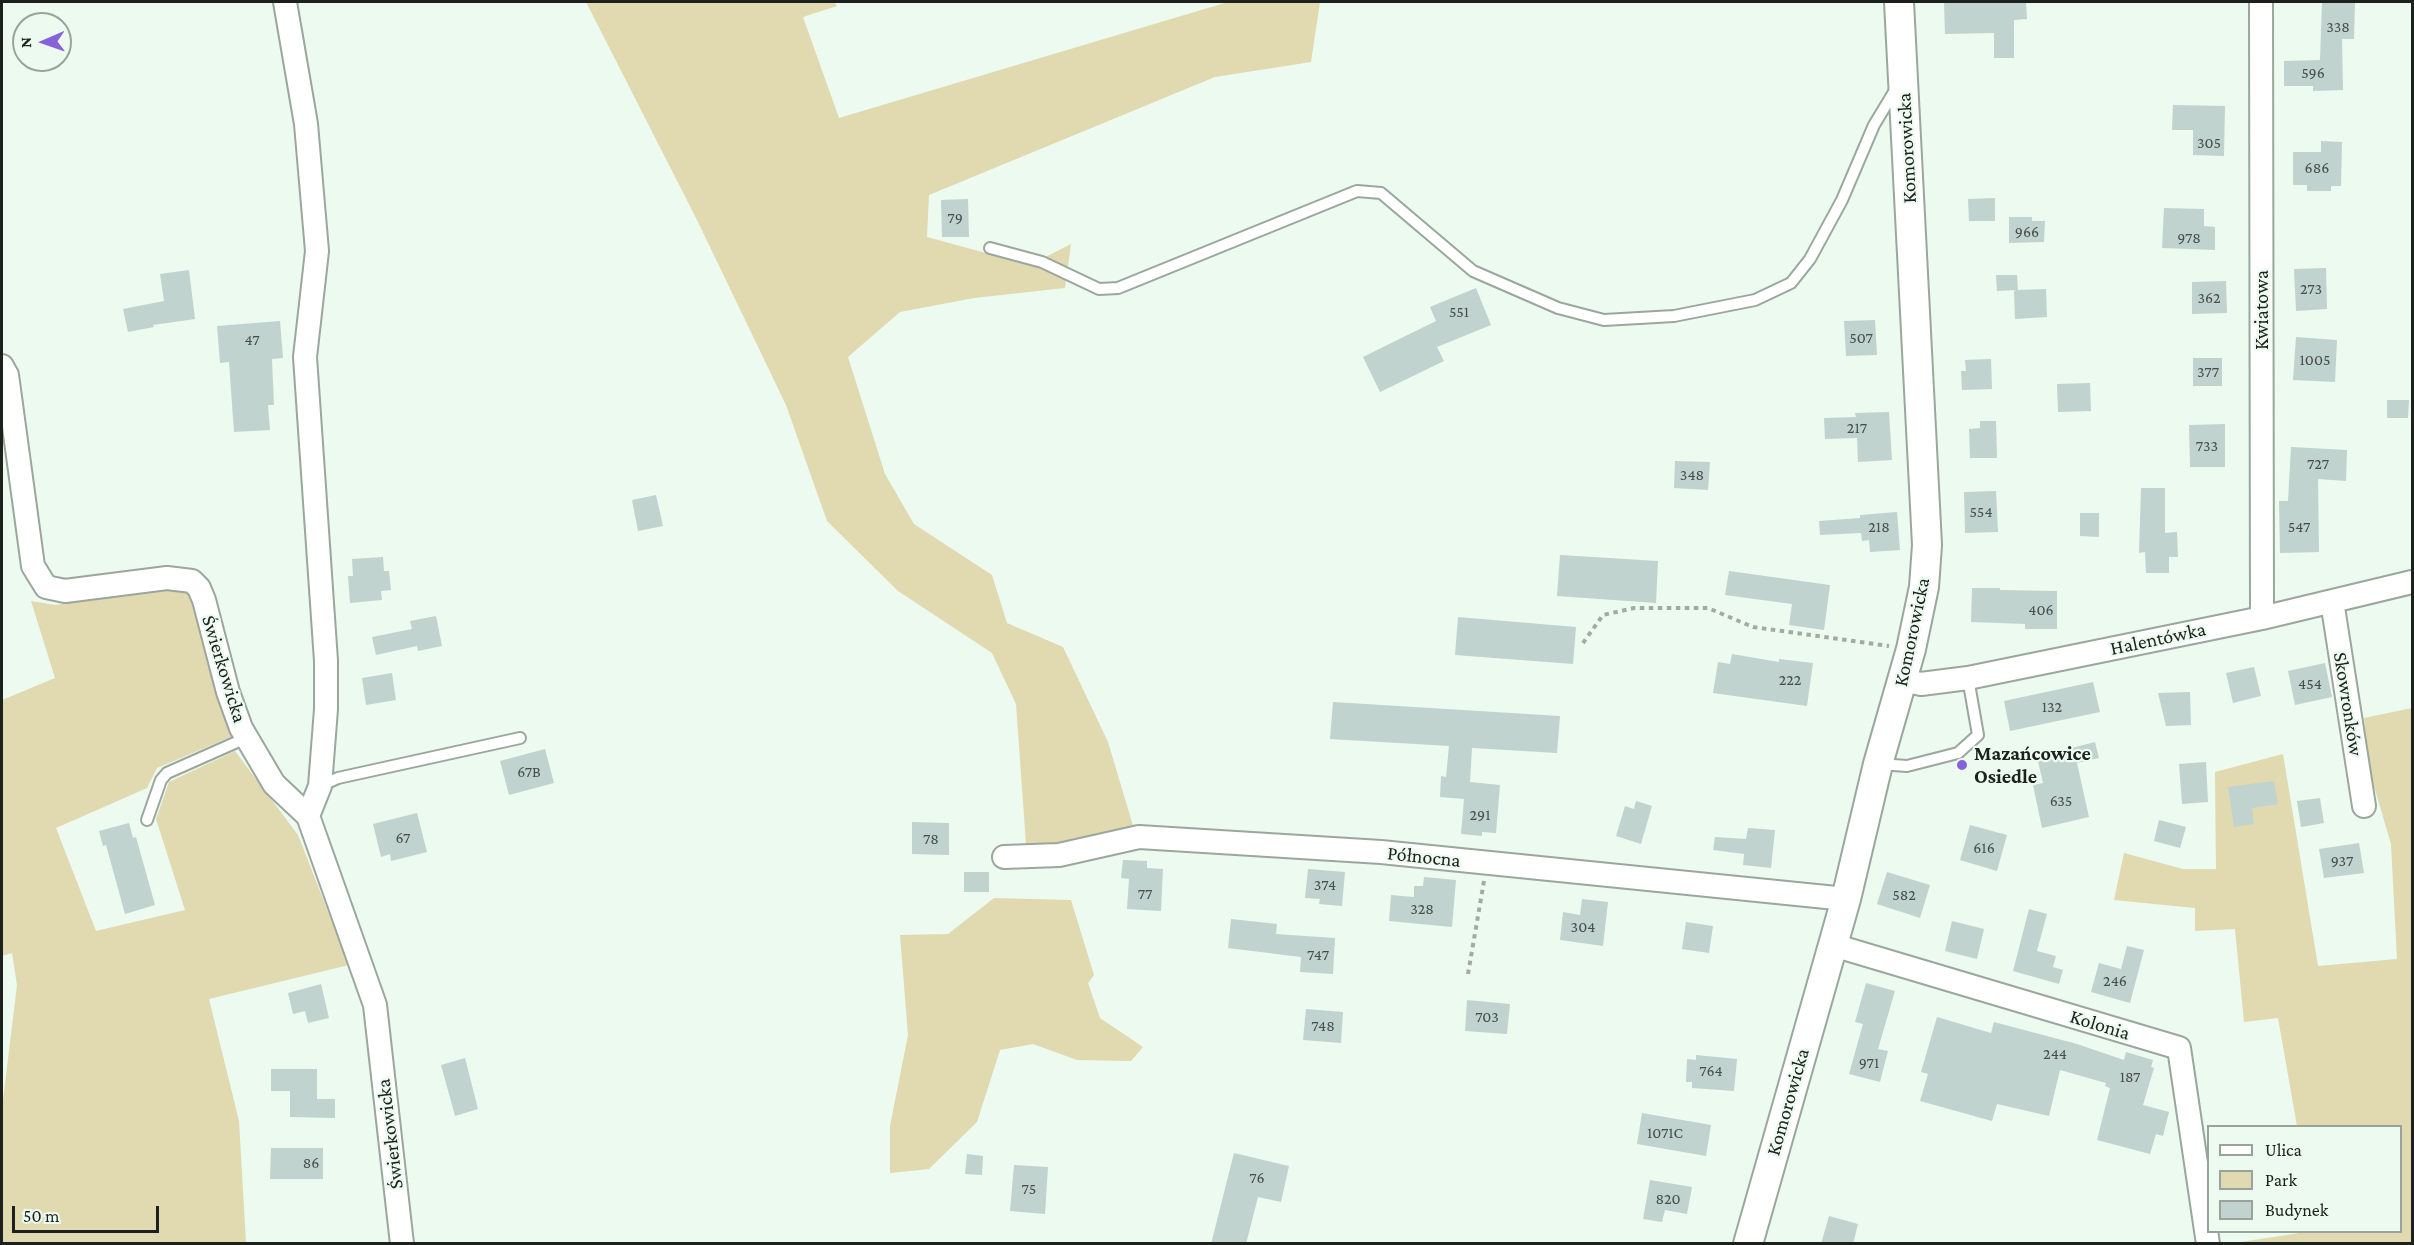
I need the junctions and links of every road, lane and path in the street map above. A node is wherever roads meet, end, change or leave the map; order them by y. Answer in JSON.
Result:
{"nodes":[{"id":1,"x":285,"y":2,"type":"edge"},
{"id":2,"x":1899,"y":2,"type":"edge"},
{"id":3,"x":2261,"y":2,"type":"edge"},
{"id":4,"x":1904,"y":76,"type":"junction"},
{"id":5,"x":990,"y":248,"type":"dead end"},
{"id":6,"x":2,"y":366,"type":"edge"},
{"id":7,"x":2412,"y":582,"type":"edge"},
{"id":8,"x":2332,"y":601,"type":"junction"},
{"id":9,"x":2262,"y":618,"type":"junction"},
{"id":10,"x":1583,"y":644,"type":"dead end"},
{"id":11,"x":1911,"y":649,"type":"junction"},
{"id":12,"x":1968,"y":678,"type":"junction"},
{"id":13,"x":1902,"y":680,"type":"junction"},
{"id":14,"x":246,"y":738,"type":"junction"},
{"id":15,"x":520,"y":738,"type":"dead end"},
{"id":16,"x":1878,"y":764,"type":"junction"},
{"id":17,"x":320,"y":786,"type":"junction"},
{"id":18,"x":2364,"y":806,"type":"dead end"},
{"id":19,"x":308,"y":816,"type":"junction"},
{"id":20,"x":147,"y":820,"type":"dead end"},
{"id":21,"x":1004,"y":857,"type":"dead end"},
{"id":22,"x":1488,"y":863,"type":"junction"},
{"id":23,"x":1846,"y":899,"type":"junction"},
{"id":24,"x":1833,"y":945,"type":"junction"},
{"id":25,"x":1468,"y":974,"type":"dead end"},
{"id":26,"x":402,"y":1244,"type":"edge"},
{"id":27,"x":1748,"y":1244,"type":"edge"},
{"id":28,"x":2208,"y":1244,"type":"edge"}],
"edges":[{"from":1,"to":17,"type":"street"},
{"from":2,"to":4,"type":"street","name":"Komorowicka"},
{"from":3,"to":9,"type":"street","name":"Kwiatowa"},
{"from":4,"to":5,"type":"lane"},
{"from":4,"to":11,"type":"street","name":"Komorowicka"},
{"from":6,"to":14,"type":"street","name":"Świerkowicka"},
{"from":7,"to":8,"type":"street","name":"Halentówka"},
{"from":8,"to":9,"type":"street","name":"Halentówka"},
{"from":8,"to":18,"type":"street","name":"Skowronków"},
{"from":9,"to":12,"type":"street","name":"Halentówka"},
{"from":10,"to":11,"type":"path"},
{"from":11,"to":13,"type":"street","name":"Komorowicka"},
{"from":12,"to":13,"type":"street","name":"Halentówka"},
{"from":12,"to":16,"type":"lane"},
{"from":13,"to":16,"type":"street","name":"Komorowicka"},
{"from":14,"to":19,"type":"street","name":"Świerkowicka"},
{"from":14,"to":20,"type":"lane"},
{"from":15,"to":17,"type":"lane"},
{"from":16,"to":23,"type":"street","name":"Komorowicka"},
{"from":17,"to":19,"type":"street"},
{"from":19,"to":26,"type":"street","name":"Świerkowicka"},
{"from":21,"to":22,"type":"street","name":"Północna"},
{"from":22,"to":23,"type":"street","name":"Północna"},
{"from":22,"to":25,"type":"path"},
{"from":23,"to":24,"type":"street","name":"Komorowicka"},
{"from":24,"to":27,"type":"street","name":"Komorowicka"},
{"from":24,"to":28,"type":"street","name":"Kolonia"}]}
